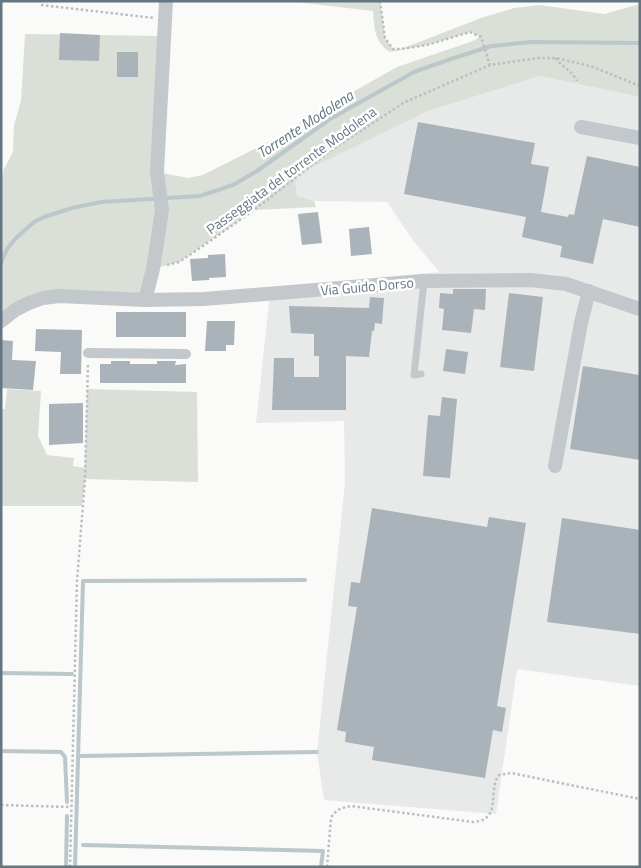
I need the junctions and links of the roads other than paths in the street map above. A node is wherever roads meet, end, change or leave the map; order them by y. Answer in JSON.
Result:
{"nodes":[{"id":1,"x":166,"y":1,"type":"edge"},
{"id":2,"x":581,"y":127,"type":"dead end"},
{"id":3,"x":640,"y":138,"type":"edge"},
{"id":4,"x":424,"y":281,"type":"junction"},
{"id":5,"x":588,"y":292,"type":"junction"},
{"id":6,"x":145,"y":300,"type":"junction"},
{"id":7,"x":640,"y":309,"type":"edge"},
{"id":8,"x":1,"y":321,"type":"edge"},
{"id":9,"x":186,"y":354,"type":"dead end"},
{"id":10,"x":88,"y":357,"type":"road end"},
{"id":11,"x":421,"y":374,"type":"dead end"},
{"id":12,"x":554,"y":466,"type":"dead end"}],
"edges":[{"from":1,"to":6,"type":"street"},
{"from":2,"to":3,"type":"street"},
{"from":4,"to":5,"type":"street","name":"Via Guido Dorso"},
{"from":4,"to":6,"type":"street","name":"Via Guido Dorso"},
{"from":4,"to":11,"type":"lane"},
{"from":5,"to":7,"type":"street","name":"Via Guido Dorso"},
{"from":5,"to":12,"type":"street"},
{"from":6,"to":8,"type":"street","name":"Via Guido Dorso"},
{"from":9,"to":10,"type":"street"}]}
